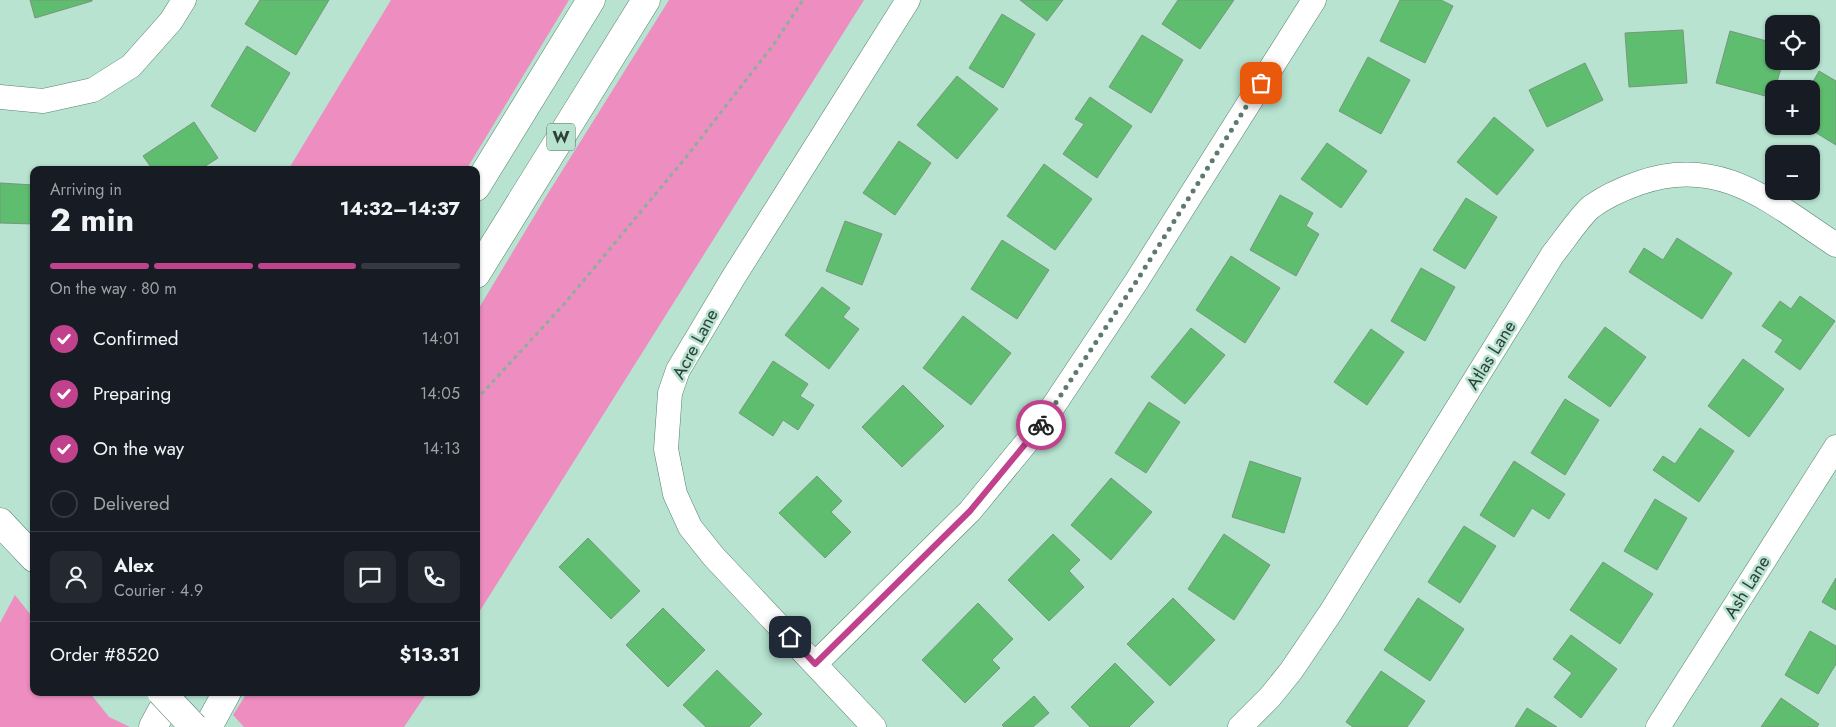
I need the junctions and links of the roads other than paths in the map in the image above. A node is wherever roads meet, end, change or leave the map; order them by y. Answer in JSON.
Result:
{"nodes":[{"id":1,"x":184,"y":0,"type":"edge"},
{"id":2,"x":591,"y":0,"type":"edge"},
{"id":3,"x":646,"y":0,"type":"edge"},
{"id":4,"x":908,"y":0,"type":"edge"},
{"id":5,"x":1314,"y":0,"type":"edge"},
{"id":6,"x":0,"y":97,"type":"edge"},
{"id":7,"x":480,"y":180,"type":"edge"},
{"id":8,"x":1836,"y":245,"type":"edge"},
{"id":9,"x":480,"y":268,"type":"edge"},
{"id":10,"x":1836,"y":447,"type":"edge"},
{"id":11,"x":0,"y":522,"type":"edge"},
{"id":12,"x":30,"y":554,"type":"edge"},
{"id":13,"x":815,"y":664,"type":"junction"},
{"id":14,"x":165,"y":696,"type":"edge"},
{"id":15,"x":170,"y":696,"type":"edge"},
{"id":16,"x":225,"y":696,"type":"edge"},
{"id":17,"x":153,"y":727,"type":"edge"},
{"id":18,"x":194,"y":727,"type":"edge"},
{"id":19,"x":208,"y":727,"type":"edge"},
{"id":20,"x":874,"y":727,"type":"edge"},
{"id":21,"x":1240,"y":727,"type":"edge"},
{"id":22,"x":1658,"y":727,"type":"edge"}],
"edges":[{"from":1,"to":6,"type":"street"},
{"from":2,"to":7,"type":"main road"},
{"from":3,"to":9,"type":"main road","number":"W"},
{"from":4,"to":13,"type":"street","name":"Acre Lane"},
{"from":5,"to":13,"type":"street"},
{"from":8,"to":21,"type":"street","name":"Atlas Lane"},
{"from":10,"to":22,"type":"street","name":"Ash Lane"},
{"from":11,"to":12,"type":"main road"},
{"from":13,"to":20,"type":"street","name":"Acre Lane"},
{"from":14,"to":18,"type":"main road","bridge":true},
{"from":15,"to":17,"type":"main road"},
{"from":16,"to":19,"type":"main road"}]}
